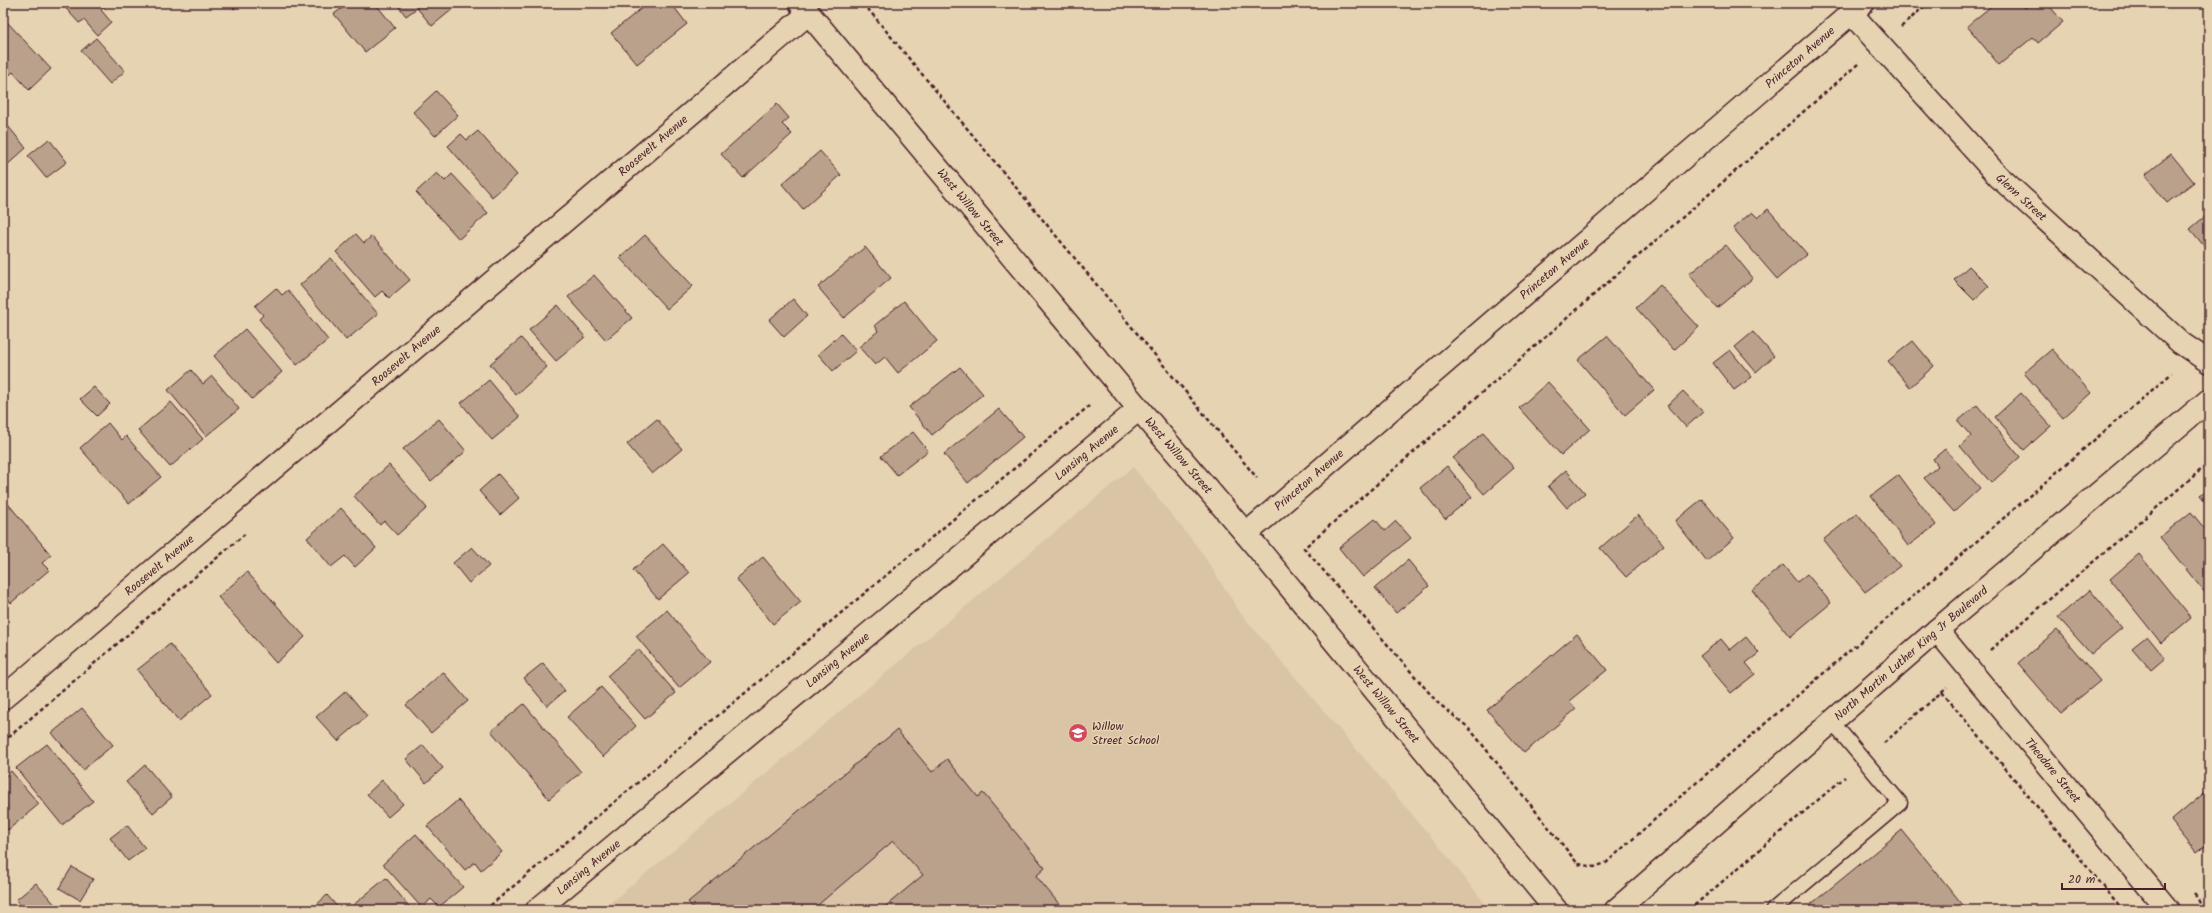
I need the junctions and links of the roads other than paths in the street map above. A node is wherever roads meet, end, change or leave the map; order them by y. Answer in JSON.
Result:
{"nodes":[{"id":1,"x":804,"y":8,"type":"edge"},
{"id":2,"x":1857,"y":8,"type":"edge"},
{"id":3,"x":2203,"y":357,"type":"edge"},
{"id":4,"x":2209,"y":400,"type":"edge"},
{"id":5,"x":1139,"y":409,"type":"junction"},
{"id":6,"x":1246,"y":534,"type":"junction"},
{"id":7,"x":1937,"y":630,"type":"junction"},
{"id":8,"x":3,"y":698,"type":"edge"},
{"id":9,"x":1832,"y":722,"type":"junction"},
{"id":10,"x":537,"y":910,"type":"edge"},
{"id":11,"x":1556,"y":910,"type":"edge"},
{"id":12,"x":1616,"y":910,"type":"edge"},
{"id":13,"x":1773,"y":910,"type":"edge"},
{"id":14,"x":2168,"y":910,"type":"edge"}],
"edges":[{"from":1,"to":5,"type":"street","name":"West Willow Street"},
{"from":1,"to":8,"type":"street","name":"Roosevelt Avenue"},
{"from":2,"to":3,"type":"street","name":"Glenn Street"},
{"from":2,"to":6,"type":"street","name":"Princeton Avenue"},
{"from":4,"to":7,"type":"street","name":"North Martin Luther King Jr Boulevard"},
{"from":5,"to":6,"type":"street","name":"West Willow Street"},
{"from":5,"to":10,"type":"street","name":"Lansing Avenue"},
{"from":6,"to":11,"type":"street","name":"West Willow Street"},
{"from":7,"to":9,"type":"street","name":"North Martin Luther King Jr Boulevard"},
{"from":7,"to":14,"type":"street","name":"Theodore Street"},
{"from":9,"to":12,"type":"street","name":"North Martin Luther King Jr Boulevard"},
{"from":9,"to":13,"type":"lane"}]}
